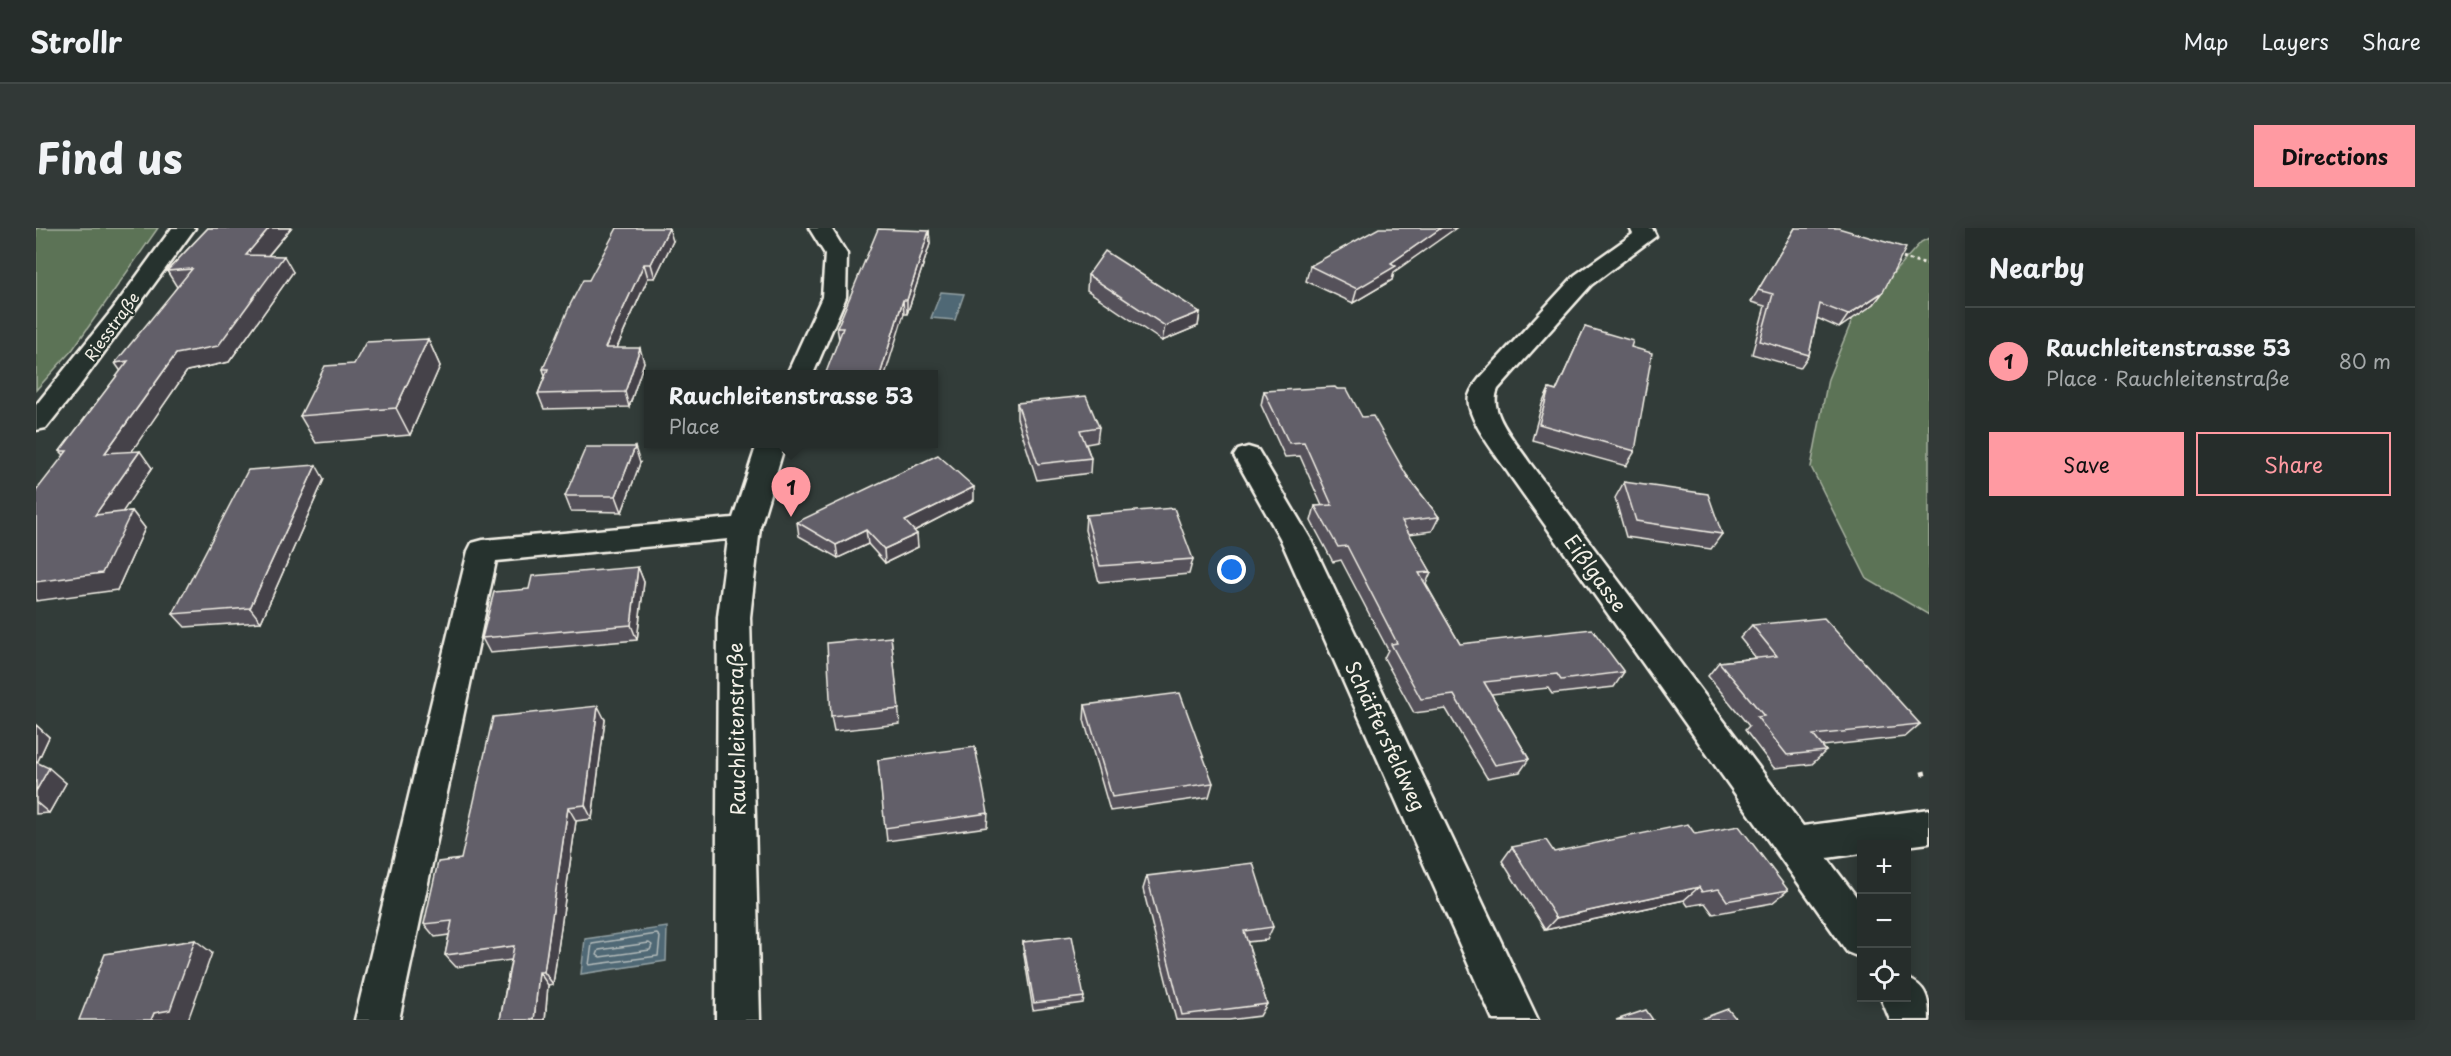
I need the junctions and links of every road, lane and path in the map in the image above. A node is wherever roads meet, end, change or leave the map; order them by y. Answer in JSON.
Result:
{"nodes":[{"id":1,"x":184,"y":228,"type":"edge"},
{"id":2,"x":820,"y":228,"type":"edge"},
{"id":3,"x":1641,"y":228,"type":"edge"},
{"id":4,"x":1892,"y":255,"type":"edge"},
{"id":5,"x":1929,"y":264,"type":"edge"},
{"id":6,"x":802,"y":370,"type":"edge"},
{"id":7,"x":36,"y":422,"type":"edge"},
{"id":8,"x":770,"y":448,"type":"edge"},
{"id":9,"x":1248,"y":456,"type":"dead end"},
{"id":10,"x":745,"y":527,"type":"junction"},
{"id":11,"x":1929,"y":772,"type":"edge"},
{"id":12,"x":1921,"y":774,"type":"dead end"},
{"id":13,"x":1929,"y":826,"type":"edge"},
{"id":14,"x":1794,"y":845,"type":"junction"},
{"id":15,"x":1857,"y":931,"type":"edge"},
{"id":16,"x":1906,"y":1002,"type":"edge"},
{"id":17,"x":377,"y":1020,"type":"edge"},
{"id":18,"x":738,"y":1020,"type":"edge"},
{"id":19,"x":1516,"y":1020,"type":"edge"},
{"id":20,"x":1912,"y":1020,"type":"edge"}],
"edges":[{"from":1,"to":7,"type":"street","name":"Riesstraße"},
{"from":2,"to":6,"type":"street"},
{"from":3,"to":14,"type":"street","name":"Eißlgasse"},
{"from":4,"to":5,"type":"path"},
{"from":8,"to":10,"type":"street","name":"Rauchleitenstraße"},
{"from":9,"to":19,"type":"street","name":"Schäffersfeldweg"},
{"from":10,"to":17,"type":"street"},
{"from":10,"to":18,"type":"street","name":"Rauchleitenstraße"},
{"from":11,"to":12,"type":"path"},
{"from":13,"to":14,"type":"street"},
{"from":14,"to":15,"type":"street","name":"Eißlgasse"},
{"from":16,"to":20,"type":"street"}]}
